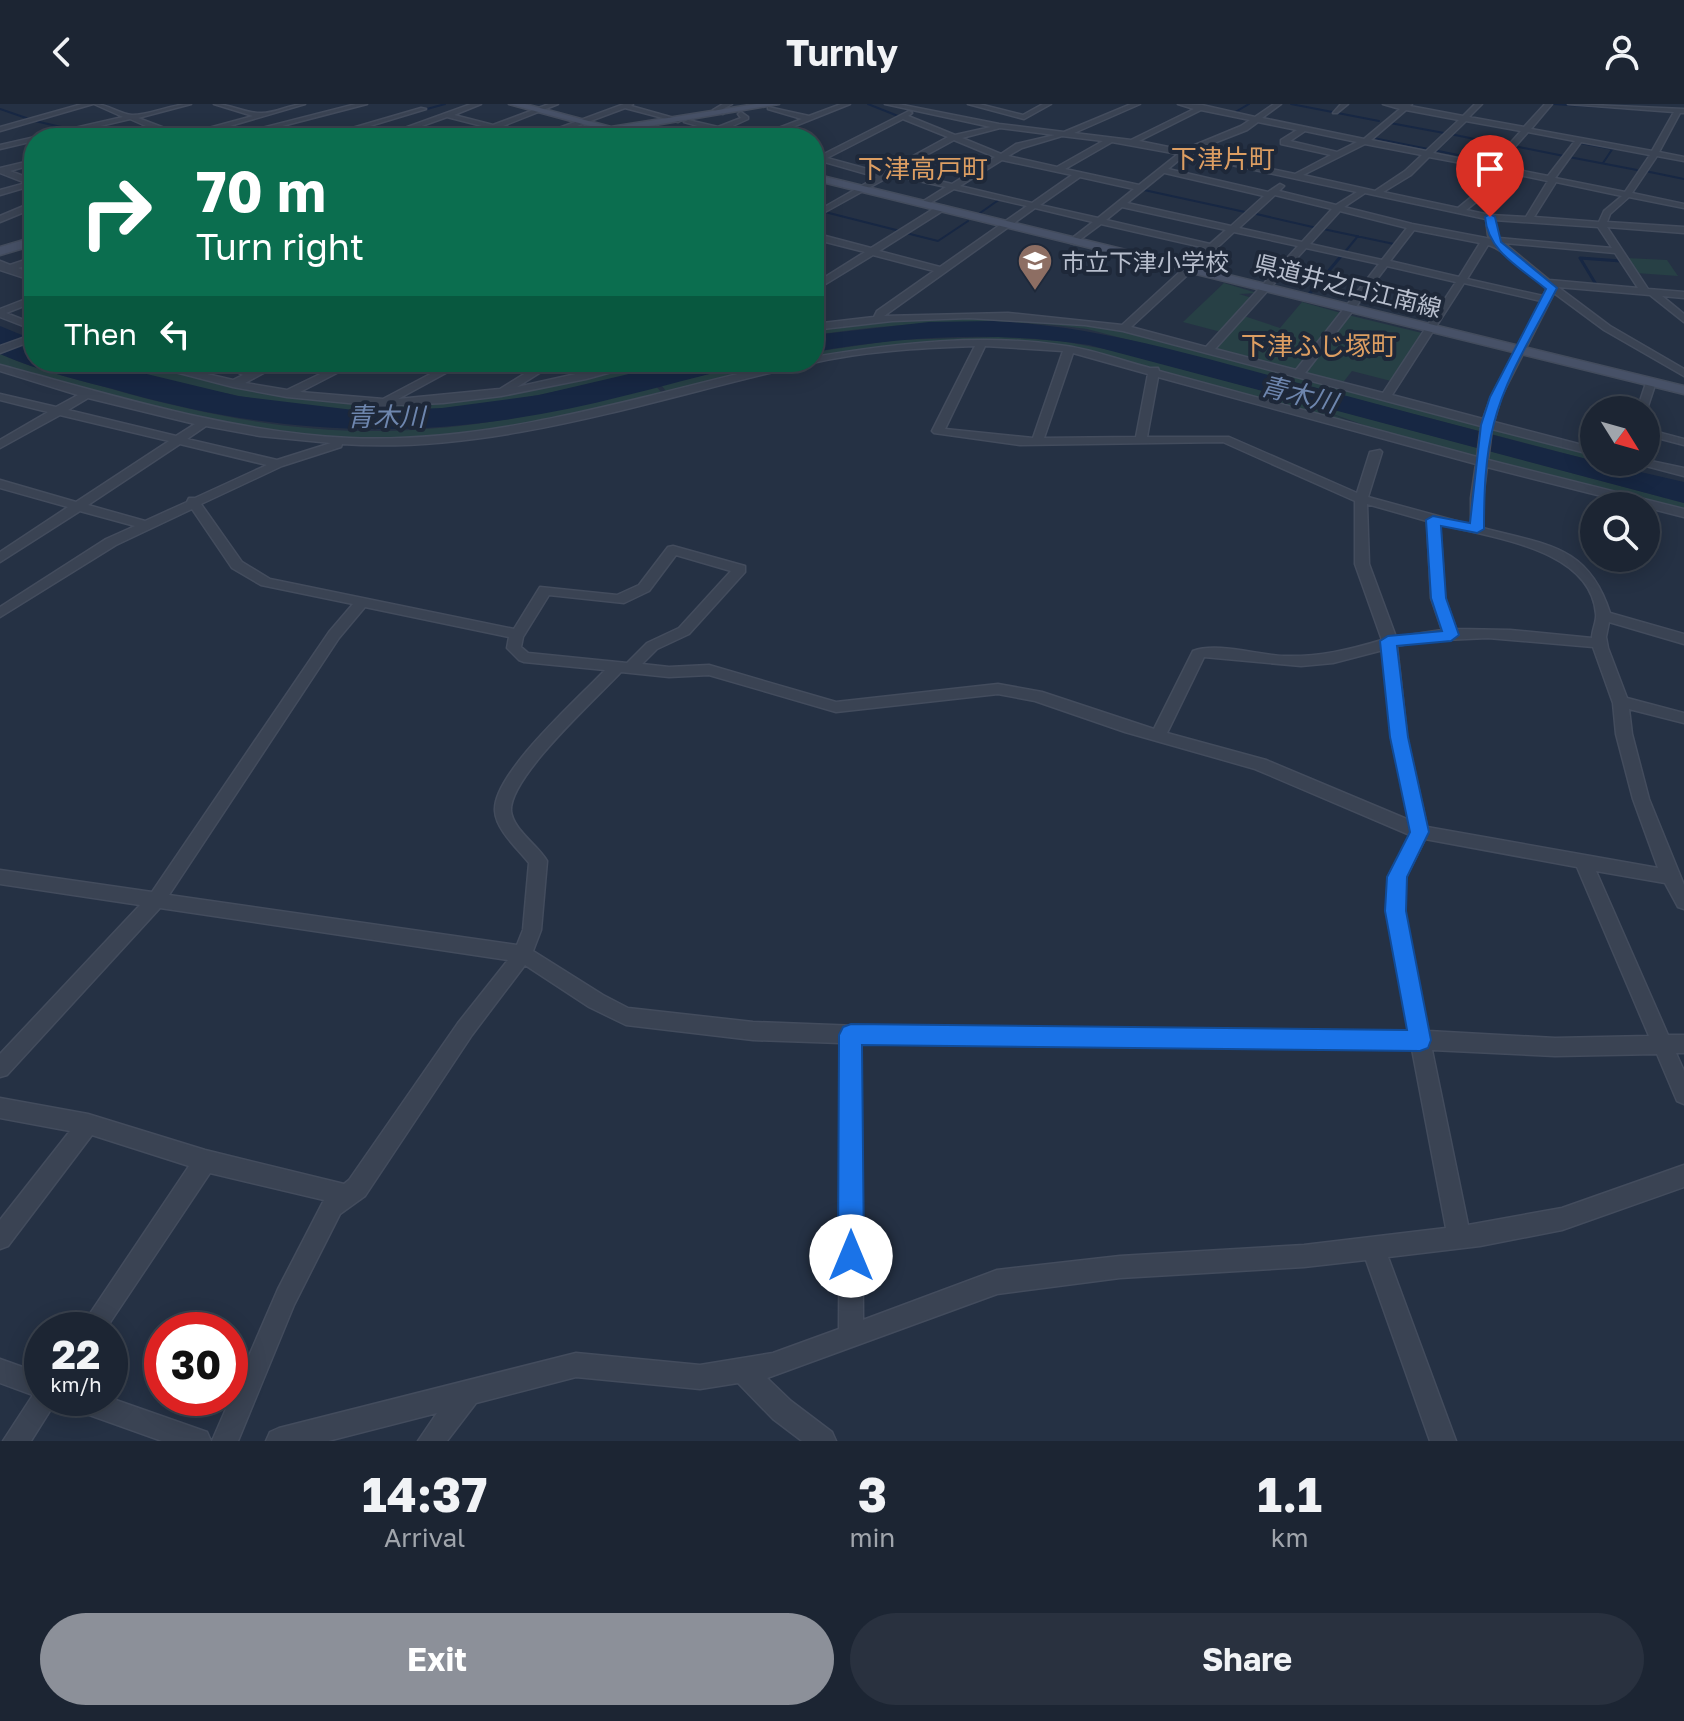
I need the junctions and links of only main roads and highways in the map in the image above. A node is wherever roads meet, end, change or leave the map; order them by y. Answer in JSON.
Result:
{"nodes":[{"id":1,"x":514,"y":104,"type":"edge"},
{"id":2,"x":790,"y":104,"type":"edge"},
{"id":3,"x":764,"y":106,"type":"edge"},
{"id":4,"x":683,"y":121,"type":"junction"},
{"id":5,"x":625,"y":128,"type":"joint"},
{"id":6,"x":824,"y":180,"type":"edge"},
{"id":7,"x":24,"y":245,"type":"edge"},
{"id":8,"x":0,"y":252,"type":"edge"},
{"id":9,"x":1684,"y":390,"type":"edge"}],
"edges":[{"from":1,"to":5,"type":"main road"},
{"from":2,"to":3,"type":"main road"},
{"from":3,"to":4,"type":"main road"},
{"from":3,"to":4,"type":"main road"},
{"from":4,"to":5,"type":"main road"},
{"from":6,"to":9,"type":"main road","name":"県道井之口江南線"},
{"from":7,"to":8,"type":"main road"}]}
